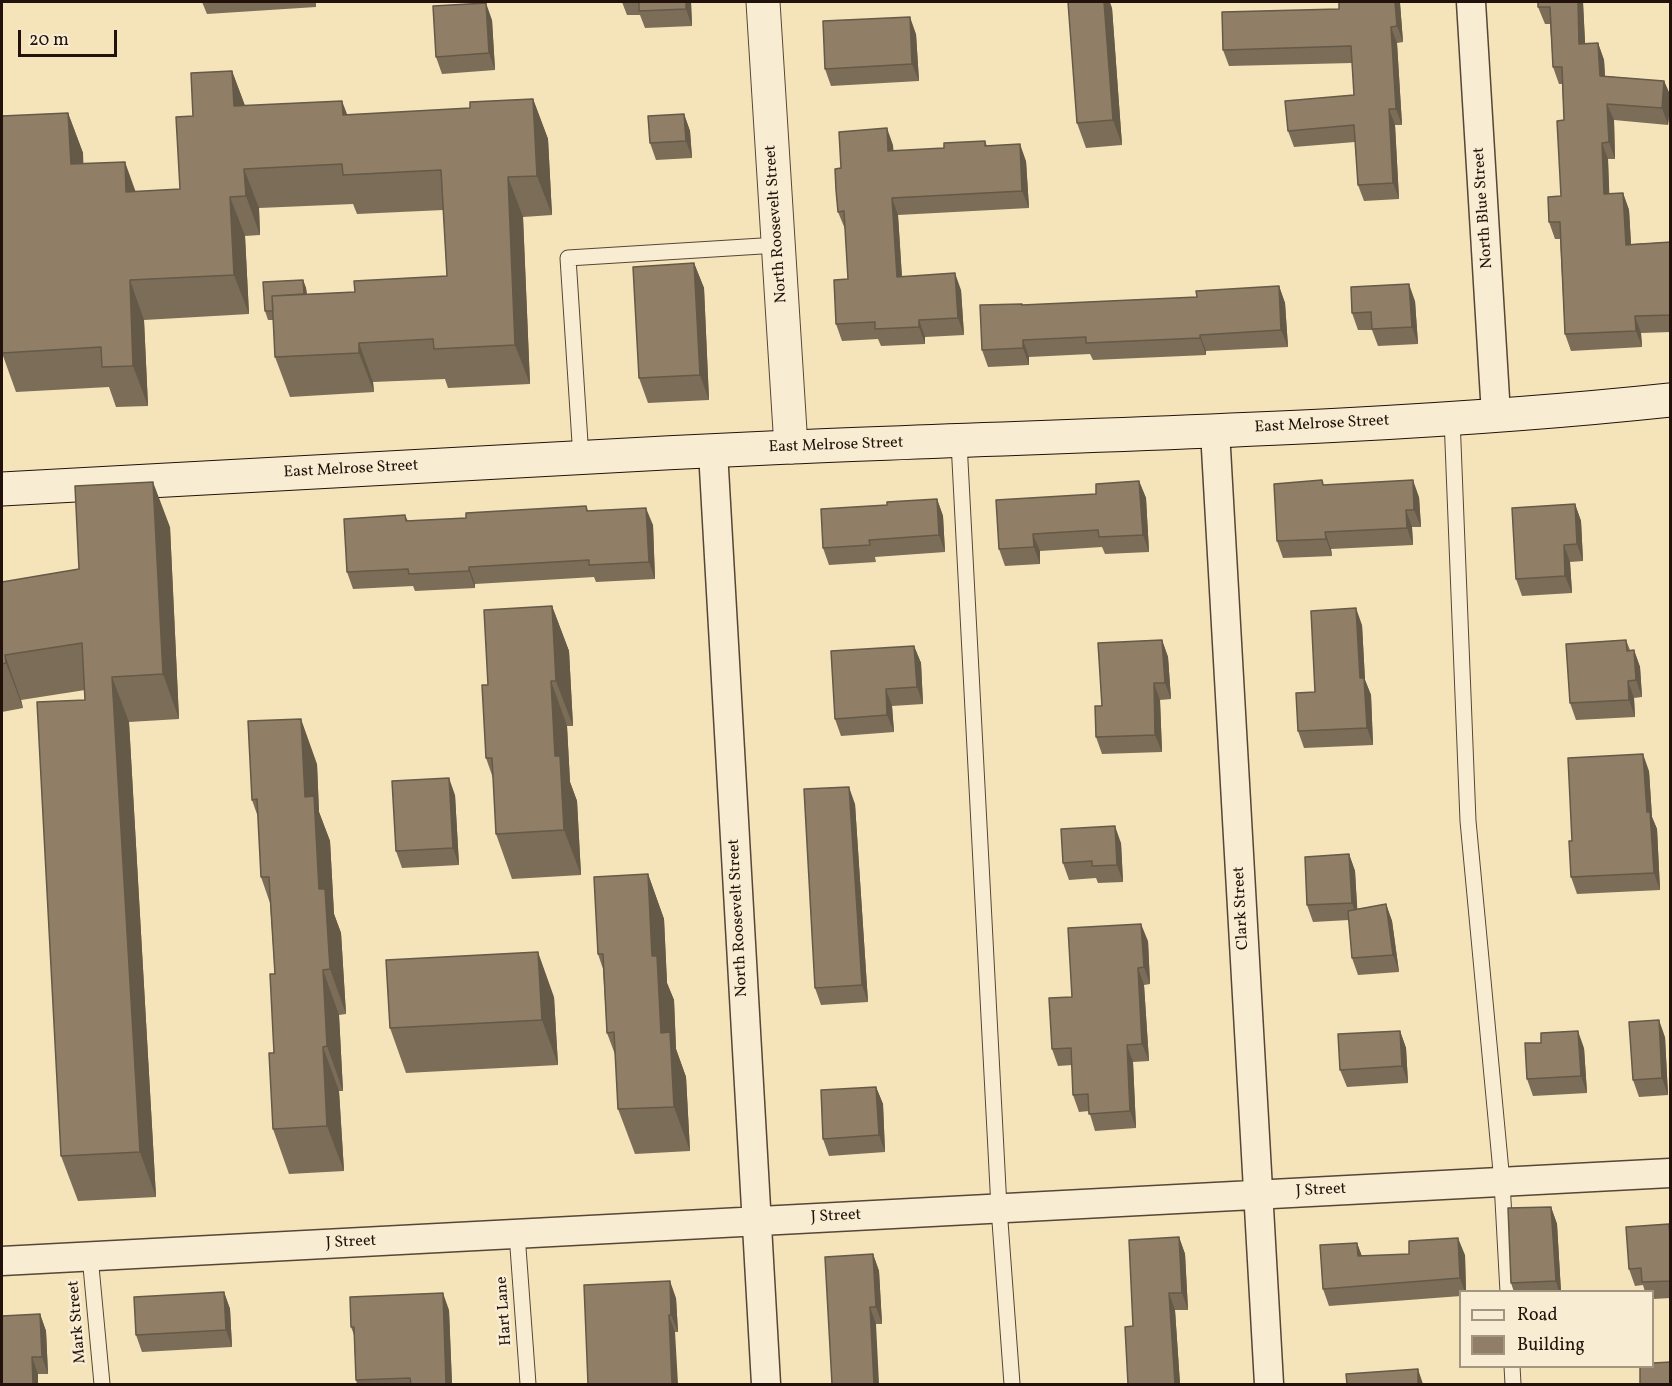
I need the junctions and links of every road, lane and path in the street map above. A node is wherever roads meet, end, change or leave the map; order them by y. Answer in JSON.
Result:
{"nodes":[{"id":1,"x":763,"y":2,"type":"edge"},
{"id":2,"x":1471,"y":2,"type":"edge"},
{"id":3,"x":778,"y":245,"type":"junction"},
{"id":4,"x":1671,"y":400,"type":"edge"},
{"id":5,"x":1496,"y":415,"type":"junction"},
{"id":6,"x":1452,"y":418,"type":"junction"},
{"id":7,"x":1215,"y":430,"type":"junction"},
{"id":8,"x":959,"y":442,"type":"junction"},
{"id":9,"x":791,"y":447,"type":"junction"},
{"id":10,"x":713,"y":451,"type":"junction"},
{"id":11,"x":581,"y":458,"type":"junction"},
{"id":12,"x":2,"y":489,"type":"edge"},
{"id":13,"x":1671,"y":1173,"type":"edge"},
{"id":14,"x":1502,"y":1182,"type":"junction"},
{"id":15,"x":1258,"y":1195,"type":"junction"},
{"id":16,"x":999,"y":1208,"type":"junction"},
{"id":17,"x":757,"y":1221,"type":"junction"},
{"id":18,"x":517,"y":1234,"type":"junction"},
{"id":19,"x":90,"y":1256,"type":"junction"},
{"id":20,"x":2,"y":1261,"type":"edge"},
{"id":21,"x":1508,"y":1290,"type":"edge"},
{"id":22,"x":1512,"y":1368,"type":"edge"},
{"id":23,"x":102,"y":1384,"type":"edge"},
{"id":24,"x":528,"y":1384,"type":"edge"},
{"id":25,"x":766,"y":1384,"type":"edge"},
{"id":26,"x":1012,"y":1384,"type":"edge"},
{"id":27,"x":1269,"y":1384,"type":"edge"},
{"id":28,"x":1513,"y":1384,"type":"edge"}],
"edges":[{"from":1,"to":3,"type":"main road","name":"North Roosevelt Street"},
{"from":2,"to":5,"type":"street","name":"North Blue Street"},
{"from":3,"to":9,"type":"main road","name":"North Roosevelt Street"},
{"from":3,"to":11,"type":"lane"},
{"from":4,"to":5,"type":"main road","name":"East Melrose Street"},
{"from":5,"to":6,"type":"main road","name":"East Melrose Street"},
{"from":6,"to":7,"type":"main road","name":"East Melrose Street"},
{"from":6,"to":14,"type":"lane"},
{"from":7,"to":8,"type":"main road","name":"East Melrose Street"},
{"from":7,"to":15,"type":"street","name":"Clark Street"},
{"from":8,"to":9,"type":"main road","name":"East Melrose Street"},
{"from":8,"to":16,"type":"lane"},
{"from":9,"to":10,"type":"main road","name":"East Melrose Street"},
{"from":10,"to":11,"type":"main road","name":"East Melrose Street"},
{"from":10,"to":17,"type":"street","name":"North Roosevelt Street"},
{"from":11,"to":12,"type":"main road","name":"East Melrose Street"},
{"from":13,"to":14,"type":"street","name":"J Street"},
{"from":14,"to":15,"type":"street","name":"J Street"},
{"from":14,"to":21,"type":"lane"},
{"from":15,"to":16,"type":"street","name":"J Street"},
{"from":15,"to":27,"type":"street","name":"Clark Street"},
{"from":16,"to":17,"type":"street","name":"J Street"},
{"from":16,"to":26,"type":"lane"},
{"from":17,"to":18,"type":"street","name":"J Street"},
{"from":17,"to":25,"type":"street","name":"North Roosevelt Street"},
{"from":18,"to":19,"type":"street","name":"J Street"},
{"from":18,"to":24,"type":"lane","name":"Hart Lane"},
{"from":19,"to":20,"type":"street","name":"J Street"},
{"from":19,"to":23,"type":"lane","name":"Mark Street"},
{"from":22,"to":28,"type":"lane"}]}
